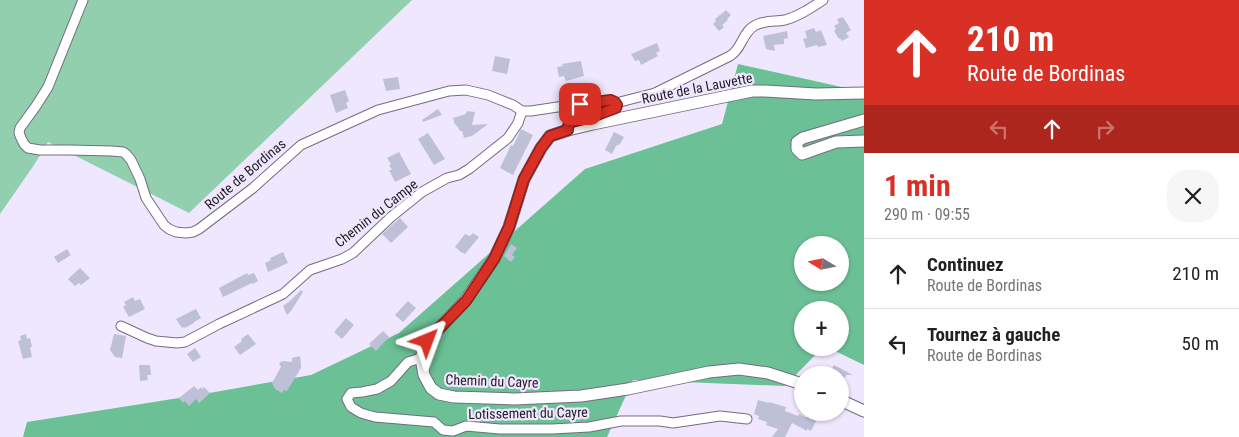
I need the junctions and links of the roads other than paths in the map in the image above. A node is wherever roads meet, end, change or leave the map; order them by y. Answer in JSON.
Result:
{"nodes":[{"id":1,"x":84,"y":0,"type":"edge"},
{"id":2,"x":823,"y":0,"type":"edge"},
{"id":3,"x":864,"y":93,"type":"edge"},
{"id":4,"x":616,"y":103,"type":"junction"},
{"id":5,"x":522,"y":111,"type":"junction"},
{"id":6,"x":864,"y":120,"type":"edge"},
{"id":7,"x":568,"y":130,"type":"junction"},
{"id":8,"x":864,"y":141,"type":"edge"},
{"id":9,"x":121,"y":326,"type":"dead end"},
{"id":10,"x":421,"y":358,"type":"junction"},
{"id":11,"x":794,"y":381,"type":"edge"},
{"id":12,"x":849,"y":404,"type":"edge"},
{"id":13,"x":864,"y":411,"type":"edge"},
{"id":14,"x":747,"y":419,"type":"dead end"}],
"edges":[{"from":1,"to":5,"type":"street","name":"Route de Bordinas"},
{"from":2,"to":4,"type":"street"},
{"from":3,"to":7,"type":"street","name":"Route de la Lauvette"},
{"from":4,"to":5,"type":"street"},
{"from":4,"to":7,"type":"street"},
{"from":5,"to":9,"type":"street","name":"Chemin du Campe"},
{"from":6,"to":8,"type":"street"},
{"from":7,"to":10,"type":"street"},
{"from":10,"to":11,"type":"street","name":"Chemin du Cayre"},
{"from":10,"to":14,"type":"street","name":"Lotissement du Cayre"},
{"from":12,"to":13,"type":"street"}]}
